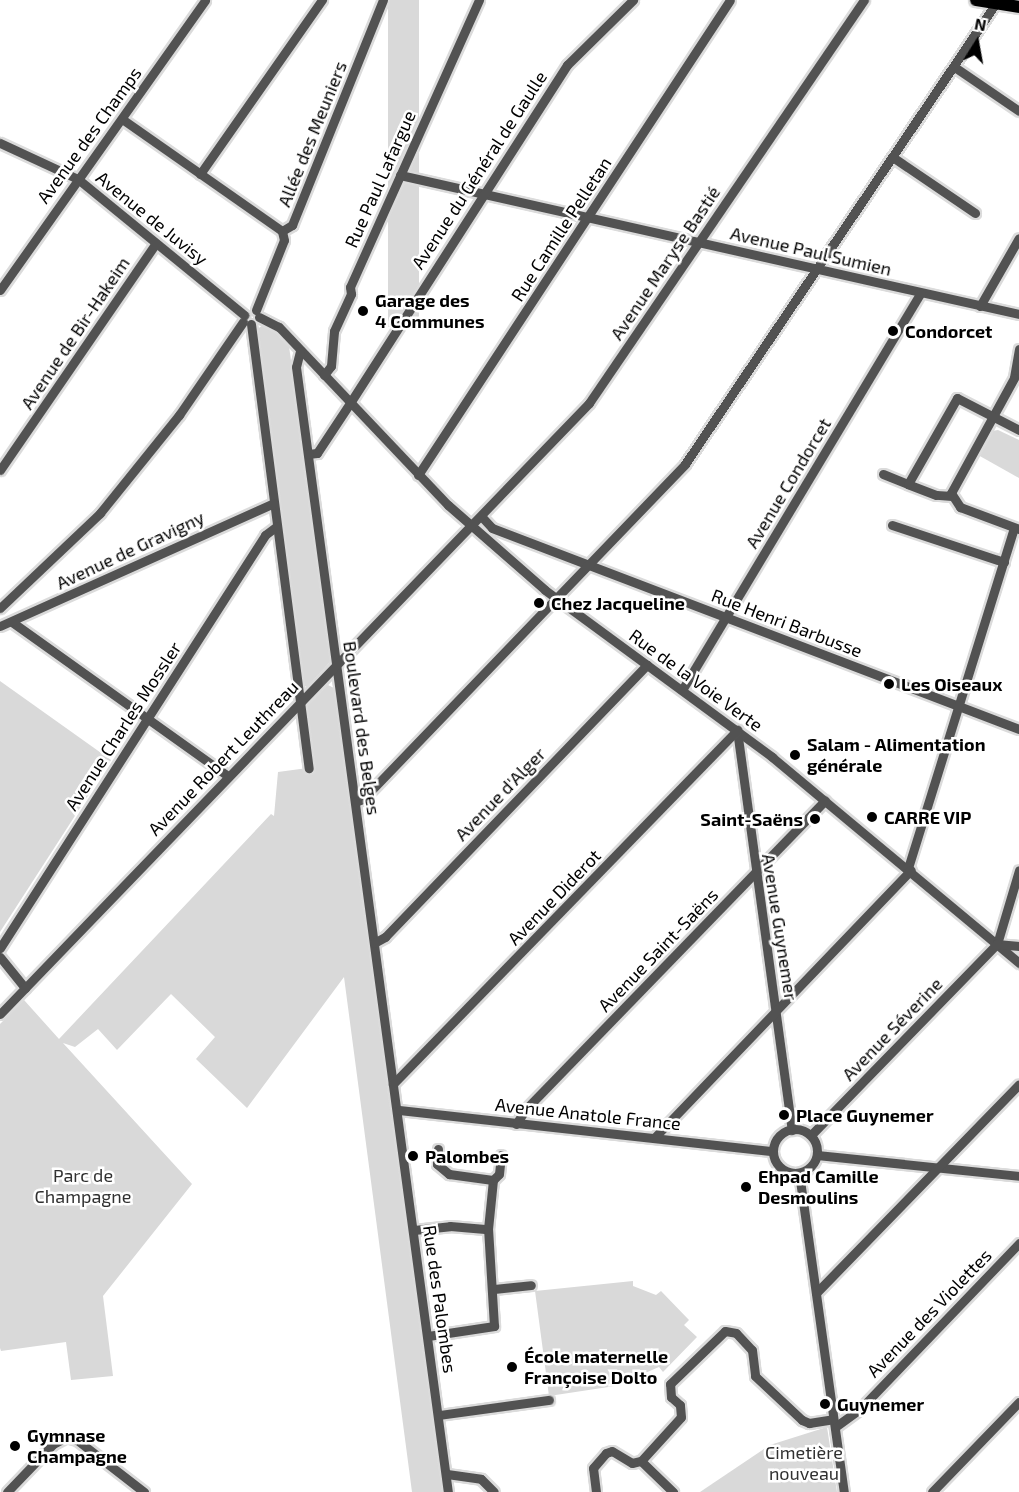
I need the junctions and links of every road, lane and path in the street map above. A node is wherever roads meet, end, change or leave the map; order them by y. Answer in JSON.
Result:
{"nodes":[{"id":1,"x":205,"y":0,"type":"edge"},
{"id":2,"x":322,"y":0,"type":"edge"},
{"id":3,"x":384,"y":0,"type":"edge"},
{"id":4,"x":479,"y":0,"type":"edge"},
{"id":5,"x":633,"y":0,"type":"edge"},
{"id":6,"x":730,"y":0,"type":"edge"},
{"id":7,"x":864,"y":0,"type":"edge"},
{"id":8,"x":976,"y":0,"type":"edge"},
{"id":9,"x":996,"y":3,"type":"junction"},
{"id":10,"x":1019,"y":7,"type":"edge"},
{"id":11,"x":956,"y":68,"type":"junction"},
{"id":12,"x":1019,"y":111,"type":"edge"},
{"id":13,"x":122,"y":119,"type":"junction"},
{"id":14,"x":0,"y":143,"type":"edge"},
{"id":15,"x":894,"y":158,"type":"junction"},
{"id":16,"x":200,"y":174,"type":"junction"},
{"id":17,"x":400,"y":175,"type":"junction"},
{"id":18,"x":78,"y":179,"type":"junction"},
{"id":19,"x":484,"y":194,"type":"junction"},
{"id":20,"x":975,"y":213,"type":"dead end"},
{"id":21,"x":589,"y":217,"type":"junction"},
{"id":22,"x":282,"y":231,"type":"junction"},
{"id":23,"x":1019,"y":238,"type":"edge"},
{"id":24,"x":156,"y":243,"type":"junction"},
{"id":25,"x":699,"y":243,"type":"junction"},
{"id":26,"x":818,"y":269,"type":"junction"},
{"id":27,"x":0,"y":290,"type":"edge"},
{"id":28,"x":921,"y":292,"type":"junction"},
{"id":29,"x":980,"y":306,"type":"junction"},
{"id":30,"x":257,"y":313,"type":"joint"},
{"id":31,"x":1019,"y":314,"type":"edge"},
{"id":32,"x":246,"y":320,"type":"junction"},
{"id":33,"x":1019,"y":348,"type":"edge"},
{"id":34,"x":300,"y":351,"type":"junction"},
{"id":35,"x":324,"y":375,"type":"junction"},
{"id":36,"x":350,"y":403,"type":"junction"},
{"id":37,"x":992,"y":417,"type":"junction"},
{"id":38,"x":1019,"y":430,"type":"edge"},
{"id":39,"x":308,"y":454,"type":"junction"},
{"id":40,"x":0,"y":470,"type":"edge"},
{"id":41,"x":883,"y":474,"type":"dead end"},
{"id":42,"x":418,"y":475,"type":"junction"},
{"id":43,"x":908,"y":484,"type":"junction"},
{"id":44,"x":952,"y":496,"type":"junction"},
{"id":45,"x":274,"y":502,"type":"junction"},
{"id":46,"x":480,"y":516,"type":"junction"},
{"id":47,"x":470,"y":525,"type":"junction"},
{"id":48,"x":892,"y":525,"type":"dead end"},
{"id":49,"x":277,"y":526,"type":"junction"},
{"id":50,"x":1017,"y":528,"type":"edge"},
{"id":51,"x":1004,"y":562,"type":"junction"},
{"id":52,"x":589,"y":564,"type":"junction"},
{"id":53,"x":557,"y":599,"type":"junction"},
{"id":54,"x":0,"y":608,"type":"edge"},
{"id":55,"x":726,"y":617,"type":"junction"},
{"id":56,"x":12,"y":622,"type":"junction"},
{"id":57,"x":0,"y":626,"type":"edge"},
{"id":58,"x":336,"y":665,"type":"junction"},
{"id":59,"x":648,"y":665,"type":"junction"},
{"id":60,"x":682,"y":690,"type":"junction"},
{"id":61,"x":300,"y":703,"type":"junction"},
{"id":62,"x":959,"y":707,"type":"junction"},
{"id":63,"x":147,"y":718,"type":"junction"},
{"id":64,"x":1019,"y":729,"type":"edge"},
{"id":65,"x":737,"y":730,"type":"junction"},
{"id":66,"x":309,"y":768,"type":"dead end"},
{"id":67,"x":228,"y":776,"type":"junction"},
{"id":68,"x":825,"y":800,"type":"junction"},
{"id":69,"x":355,"y":802,"type":"junction"},
{"id":70,"x":910,"y":869,"type":"junction"},
{"id":71,"x":1019,"y":870,"type":"edge"},
{"id":72,"x":756,"y":873,"type":"junction"},
{"id":73,"x":374,"y":943,"type":"junction"},
{"id":74,"x":997,"y":944,"type":"junction"},
{"id":75,"x":1019,"y":946,"type":"edge"},
{"id":76,"x":0,"y":948,"type":"edge"},
{"id":77,"x":0,"y":957,"type":"edge"},
{"id":78,"x":1019,"y":963,"type":"edge"},
{"id":79,"x":25,"y":988,"type":"junction"},
{"id":80,"x":776,"y":1011,"type":"junction"},
{"id":81,"x":0,"y":1014,"type":"edge"},
{"id":82,"x":393,"y":1084,"type":"junction"},
{"id":83,"x":1019,"y":1084,"type":"edge"},
{"id":84,"x":399,"y":1110,"type":"junction"},
{"id":85,"x":516,"y":1124,"type":"junction"},
{"id":86,"x":792,"y":1130,"type":"junction"},
{"id":87,"x":811,"y":1135,"type":"junction"},
{"id":88,"x":654,"y":1138,"type":"junction"},
{"id":89,"x":438,"y":1149,"type":"dead end"},
{"id":90,"x":773,"y":1151,"type":"junction"},
{"id":91,"x":501,"y":1155,"type":"dead end"},
{"id":92,"x":817,"y":1155,"type":"junction"},
{"id":93,"x":938,"y":1167,"type":"junction"},
{"id":94,"x":799,"y":1173,"type":"junction"},
{"id":95,"x":1019,"y":1176,"type":"edge"},
{"id":96,"x":493,"y":1180,"type":"junction"},
{"id":97,"x":489,"y":1229,"type":"junction"},
{"id":98,"x":414,"y":1230,"type":"junction"},
{"id":99,"x":1019,"y":1243,"type":"edge"},
{"id":100,"x":531,"y":1285,"type":"dead end"},
{"id":101,"x":494,"y":1289,"type":"junction"},
{"id":102,"x":816,"y":1293,"type":"junction"},
{"id":103,"x":428,"y":1336,"type":"junction"},
{"id":104,"x":549,"y":1400,"type":"dead end"},
{"id":105,"x":1019,"y":1402,"type":"edge"},
{"id":106,"x":439,"y":1415,"type":"junction"},
{"id":107,"x":834,"y":1423,"type":"junction"},
{"id":108,"x":640,"y":1461,"type":"junction"},
{"id":109,"x":447,"y":1474,"type":"junction"},
{"id":110,"x":7,"y":1492,"type":"edge"},
{"id":111,"x":144,"y":1492,"type":"edge"},
{"id":112,"x":448,"y":1492,"type":"edge"},
{"id":113,"x":494,"y":1492,"type":"edge"},
{"id":114,"x":596,"y":1492,"type":"edge"},
{"id":115,"x":673,"y":1492,"type":"edge"},
{"id":116,"x":844,"y":1492,"type":"edge"},
{"id":117,"x":932,"y":1492,"type":"edge"}],
"edges":[{"from":1,"to":13,"type":"street","name":"Avenue des Champs"},
{"from":2,"to":16,"type":"street"},
{"from":3,"to":22,"type":"street","name":"Allée des Meuniers"},
{"from":4,"to":17,"type":"street","name":"Rue Paul Lafargue"},
{"from":5,"to":19,"type":"street","name":"Avenue du Général de Gaulle"},
{"from":6,"to":21,"type":"street","name":"Rue Camille Pelletan"},
{"from":7,"to":25,"type":"street","name":"Avenue Maryse Bastié"},
{"from":8,"to":9,"type":"main road"},
{"from":9,"to":10,"type":"main road"},
{"from":9,"to":11,"type":"street"},
{"from":11,"to":12,"type":"street"},
{"from":11,"to":15,"type":"street"},
{"from":13,"to":16,"type":"street"},
{"from":13,"to":18,"type":"street","name":"Avenue des Champs"},
{"from":14,"to":18,"type":"street","name":"Avenue de Juvisy"},
{"from":15,"to":20,"type":"street"},
{"from":15,"to":26,"type":"street"},
{"from":16,"to":22,"type":"street"},
{"from":17,"to":19,"type":"street","name":"Avenue Paul Sumien"},
{"from":17,"to":35,"type":"street","name":"Rue Paul Lafargue"},
{"from":18,"to":24,"type":"street","name":"Avenue de Juvisy"},
{"from":18,"to":27,"type":"street","name":"Avenue des Champs"},
{"from":19,"to":21,"type":"street","name":"Avenue Paul Sumien"},
{"from":19,"to":36,"type":"street","name":"Avenue du Général de Gaulle"},
{"from":21,"to":25,"type":"street","name":"Avenue Paul Sumien"},
{"from":21,"to":42,"type":"street","name":"Rue Camille Pelletan"},
{"from":22,"to":30,"type":"street","name":"Allée des Meuniers"},
{"from":23,"to":29,"type":"street"},
{"from":24,"to":32,"type":"street","name":"Avenue de Juvisy"},
{"from":24,"to":40,"type":"street","name":"Avenue de Bir-Hakeim"},
{"from":25,"to":26,"type":"street","name":"Avenue Paul Sumien"},
{"from":25,"to":46,"type":"street","name":"Avenue Maryse Bastié"},
{"from":26,"to":28,"type":"street","name":"Avenue Paul Sumien"},
{"from":26,"to":52,"type":"street"},
{"from":28,"to":29,"type":"street","name":"Avenue Paul Sumien"},
{"from":28,"to":55,"type":"street","name":"Avenue Condorcet"},
{"from":29,"to":31,"type":"street","name":"Avenue Paul Sumien"},
{"from":30,"to":34,"type":"street","name":"Rue de la Voie Verte"},
{"from":32,"to":45,"type":"street"},
{"from":32,"to":54,"type":"street"},
{"from":33,"to":37,"type":"street"},
{"from":34,"to":35,"type":"street","name":"Rue de la Voie Verte"},
{"from":34,"to":39,"type":"street","name":"Boulevard des Belges"},
{"from":35,"to":36,"type":"street","name":"Rue de la Voie Verte"},
{"from":36,"to":39,"type":"street","name":"Avenue du Général de Gaulle"},
{"from":36,"to":42,"type":"street","name":"Rue de la Voie Verte"},
{"from":37,"to":38,"type":"street"},
{"from":37,"to":43,"type":"street"},
{"from":37,"to":44,"type":"street"},
{"from":39,"to":58,"type":"street","name":"Boulevard des Belges"},
{"from":41,"to":43,"type":"street"},
{"from":42,"to":47,"type":"street","name":"Rue de la Voie Verte"},
{"from":43,"to":44,"type":"street"},
{"from":44,"to":50,"type":"street"},
{"from":45,"to":49,"type":"street"},
{"from":45,"to":56,"type":"street","name":"Avenue de Gravigny"},
{"from":46,"to":47,"type":"street","name":"Avenue Maryse Bastié"},
{"from":46,"to":52,"type":"street","name":"Rue Henri Barbusse"},
{"from":47,"to":53,"type":"street","name":"Rue de la Voie Verte"},
{"from":47,"to":58,"type":"street","name":"Avenue Robert Leuthreau"},
{"from":48,"to":51,"type":"street"},
{"from":49,"to":61,"type":"street"},
{"from":49,"to":63,"type":"street","name":"Avenue Charles Mossler"},
{"from":50,"to":51,"type":"street"},
{"from":51,"to":62,"type":"street"},
{"from":52,"to":53,"type":"street"},
{"from":52,"to":55,"type":"street","name":"Rue Henri Barbusse"},
{"from":53,"to":59,"type":"street","name":"Rue de la Voie Verte"},
{"from":53,"to":69,"type":"street"},
{"from":55,"to":60,"type":"street","name":"Avenue Condorcet"},
{"from":55,"to":62,"type":"street","name":"Rue Henri Barbusse"},
{"from":56,"to":57,"type":"street","name":"Avenue de Gravigny"},
{"from":56,"to":63,"type":"street"},
{"from":58,"to":61,"type":"street","name":"Avenue Robert Leuthreau"},
{"from":58,"to":69,"type":"street","name":"Boulevard des Belges"},
{"from":59,"to":60,"type":"street","name":"Rue de la Voie Verte"},
{"from":59,"to":73,"type":"street","name":"Avenue d'Alger"},
{"from":60,"to":65,"type":"street","name":"Rue de la Voie Verte"},
{"from":61,"to":66,"type":"street"},
{"from":61,"to":67,"type":"street","name":"Avenue Robert Leuthreau"},
{"from":62,"to":64,"type":"street","name":"Rue Henri Barbusse"},
{"from":62,"to":70,"type":"street"},
{"from":63,"to":67,"type":"street"},
{"from":63,"to":76,"type":"street","name":"Avenue Charles Mossler"},
{"from":65,"to":68,"type":"street","name":"Rue de la Voie Verte"},
{"from":65,"to":72,"type":"street","name":"Avenue Guynemer"},
{"from":65,"to":82,"type":"street","name":"Avenue Diderot"},
{"from":67,"to":79,"type":"street","name":"Avenue Robert Leuthreau"},
{"from":68,"to":70,"type":"street","name":"Rue de la Voie Verte"},
{"from":68,"to":72,"type":"street","name":"Avenue Saint-Saëns"},
{"from":69,"to":73,"type":"street","name":"Boulevard des Belges"},
{"from":70,"to":74,"type":"street","name":"Rue de la Voie Verte"},
{"from":70,"to":80,"type":"street"},
{"from":71,"to":74,"type":"street"},
{"from":72,"to":80,"type":"street","name":"Avenue Guynemer"},
{"from":72,"to":85,"type":"street","name":"Avenue Saint-Saëns"},
{"from":73,"to":82,"type":"street","name":"Boulevard des Belges"},
{"from":74,"to":75,"type":"street"},
{"from":74,"to":78,"type":"street","name":"Rue de la Voie Verte"},
{"from":74,"to":87,"type":"street","name":"Avenue Séverine"},
{"from":77,"to":79,"type":"street"},
{"from":79,"to":81,"type":"street","name":"Avenue Robert Leuthreau"},
{"from":80,"to":86,"type":"street","name":"Avenue Guynemer"},
{"from":80,"to":88,"type":"street"},
{"from":82,"to":84,"type":"street","name":"Boulevard des Belges"},
{"from":83,"to":93,"type":"street"},
{"from":84,"to":85,"type":"street","name":"Avenue Anatole France"},
{"from":84,"to":98,"type":"street","name":"Rue des Palombes"},
{"from":85,"to":88,"type":"street","name":"Avenue Anatole France"},
{"from":86,"to":87,"type":"street"},
{"from":86,"to":90,"type":"street"},
{"from":87,"to":92,"type":"street"},
{"from":88,"to":90,"type":"street","name":"Avenue Anatole France"},
{"from":89,"to":96,"type":"street"},
{"from":90,"to":94,"type":"street"},
{"from":91,"to":96,"type":"street"},
{"from":92,"to":93,"type":"street"},
{"from":92,"to":94,"type":"street"},
{"from":93,"to":95,"type":"street"},
{"from":93,"to":102,"type":"street"},
{"from":94,"to":102,"type":"street"},
{"from":96,"to":97,"type":"street"},
{"from":97,"to":98,"type":"street"},
{"from":97,"to":101,"type":"street"},
{"from":98,"to":103,"type":"street","name":"Rue des Palombes"},
{"from":99,"to":107,"type":"street","name":"Avenue des Violettes"},
{"from":100,"to":101,"type":"street"},
{"from":101,"to":103,"type":"street"},
{"from":102,"to":107,"type":"street"},
{"from":103,"to":106,"type":"street","name":"Rue des Palombes"},
{"from":104,"to":106,"type":"street"},
{"from":105,"to":117,"type":"street"},
{"from":106,"to":109,"type":"street","name":"Rue des Palombes"},
{"from":107,"to":108,"type":"street"},
{"from":107,"to":116,"type":"street"},
{"from":108,"to":114,"type":"street"},
{"from":108,"to":115,"type":"street"},
{"from":109,"to":112,"type":"street","name":"Rue des Palombes"},
{"from":109,"to":113,"type":"street"},
{"from":110,"to":111,"type":"street"}]}
